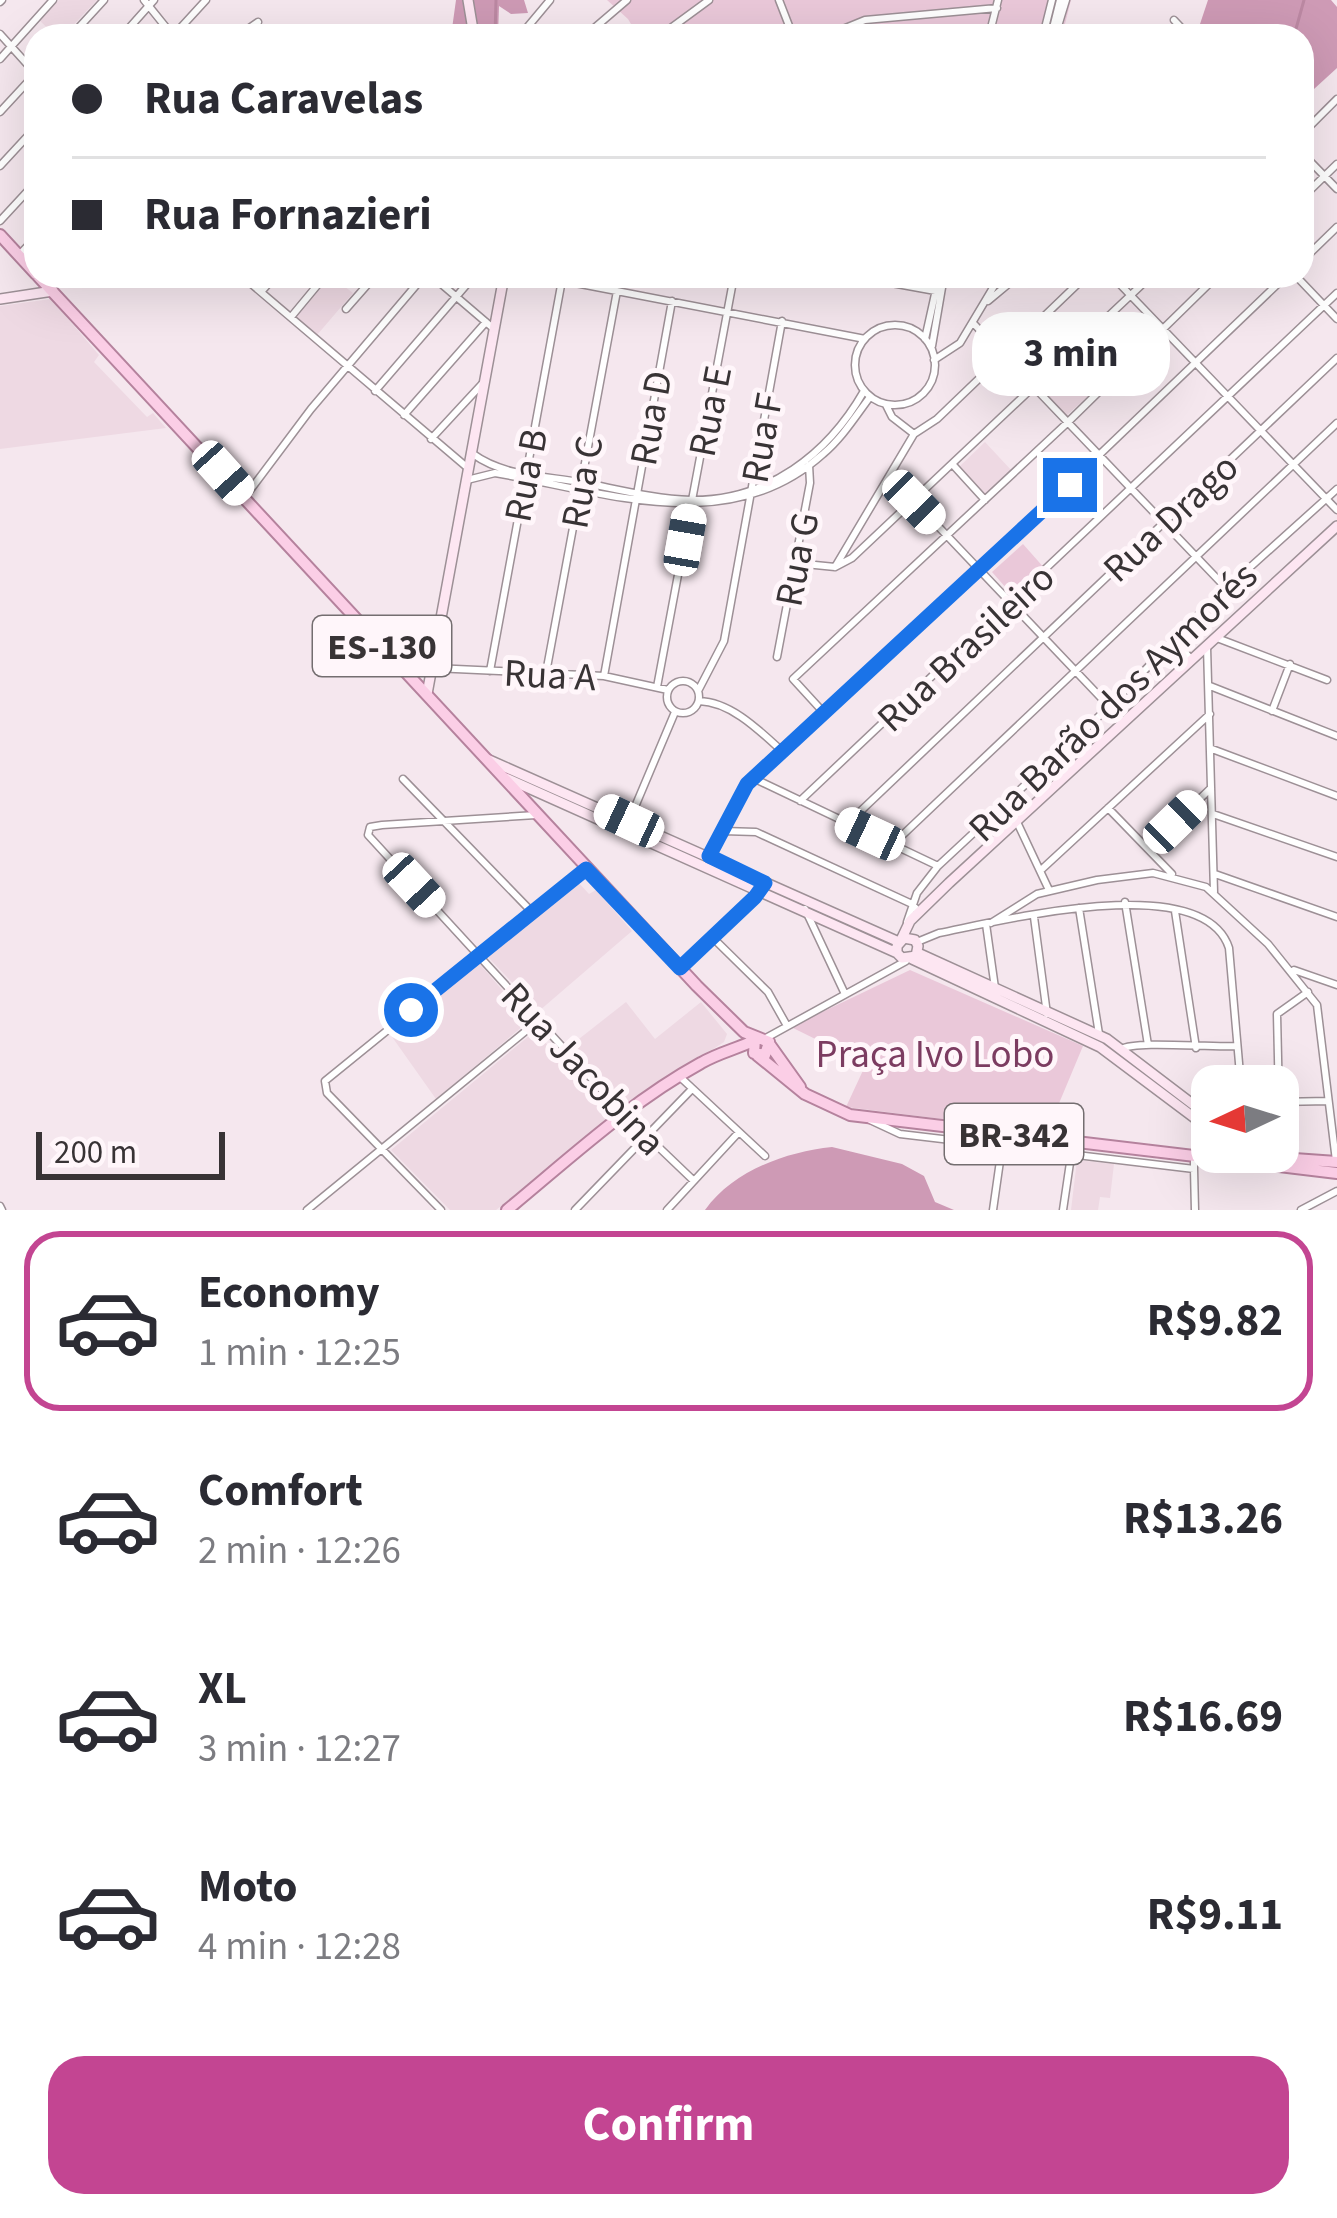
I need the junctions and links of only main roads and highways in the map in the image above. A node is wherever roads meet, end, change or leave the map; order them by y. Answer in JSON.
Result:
{"nodes":[{"id":1,"x":0,"y":235,"type":"edge"},
{"id":2,"x":24,"y":260,"type":"edge"},
{"id":3,"x":52,"y":288,"type":"edge"},
{"id":4,"x":728,"y":1018,"type":"junction"},
{"id":5,"x":758,"y":1045,"type":"junction"},
{"id":6,"x":726,"y":1052,"type":"junction"},
{"id":7,"x":1191,"y":1154,"type":"edge"},
{"id":8,"x":1299,"y":1160,"type":"edge"},
{"id":9,"x":1336,"y":1162,"type":"edge"},
{"id":10,"x":1299,"y":1166,"type":"edge"},
{"id":11,"x":1337,"y":1173,"type":"edge"},
{"id":12,"x":507,"y":1210,"type":"edge"}],
"edges":[{"from":1,"to":2,"type":"main road","number":"ES-130"},
{"from":3,"to":4,"type":"main road","number":"ES-130"},
{"from":4,"to":5,"type":"main road","number":"ES-130"},
{"from":4,"to":6,"type":"main road"},
{"from":5,"to":6,"type":"main road"},
{"from":5,"to":7,"type":"main road","number":"BR-342"},
{"from":6,"to":12,"type":"main road"},
{"from":8,"to":9,"type":"main road","number":"BR-342"},
{"from":10,"to":11,"type":"main road","number":"BR-342"}]}
